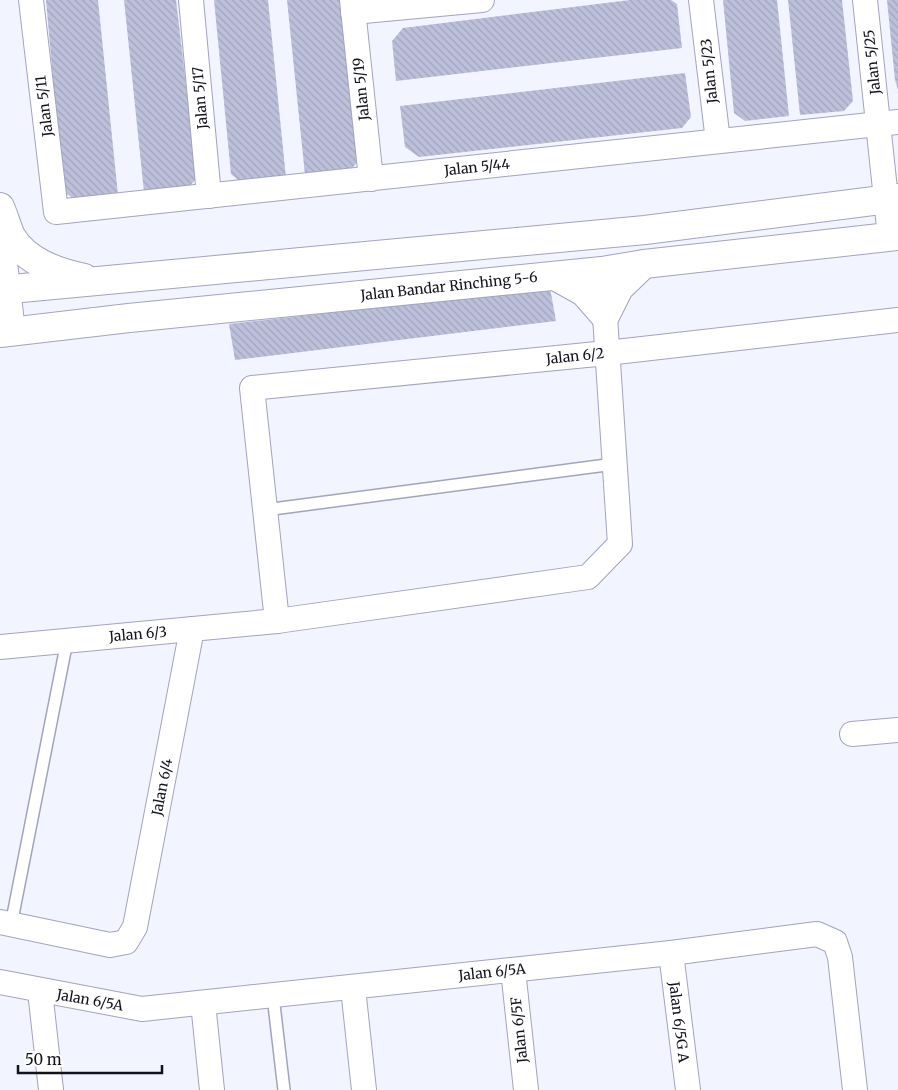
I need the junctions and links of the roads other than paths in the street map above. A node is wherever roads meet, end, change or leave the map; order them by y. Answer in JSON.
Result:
{"nodes":[{"id":1,"x":31,"y":0,"type":"edge"},
{"id":2,"x":191,"y":0,"type":"edge"},
{"id":3,"x":482,"y":0,"type":"edge"},
{"id":4,"x":702,"y":0,"type":"edge"},
{"id":5,"x":865,"y":0,"type":"edge"},
{"id":6,"x":352,"y":6,"type":"edge"},
{"id":7,"x":888,"y":123,"type":"edge"},
{"id":8,"x":718,"y":141,"type":"junction"},
{"id":9,"x":370,"y":179,"type":"junction"},
{"id":10,"x":210,"y":196,"type":"junction"},
{"id":11,"x":893,"y":199,"type":"edge"},
{"id":12,"x":0,"y":207,"type":"edge"},
{"id":13,"x":56,"y":212,"type":"joint"},
{"id":14,"x":0,"y":220,"type":"edge"},
{"id":15,"x":645,"y":230,"type":"junction"},
{"id":16,"x":894,"y":236,"type":"edge"},
{"id":17,"x":552,"y":239,"type":"junction"},
{"id":18,"x":644,"y":264,"type":"junction"},
{"id":19,"x":602,"y":271,"type":"junction"},
{"id":20,"x":556,"y":276,"type":"junction"},
{"id":21,"x":100,"y":281,"type":"junction"},
{"id":22,"x":4,"y":290,"type":"edge"},
{"id":23,"x":605,"y":316,"type":"junction"},
{"id":24,"x":898,"y":320,"type":"edge"},
{"id":25,"x":6,"y":332,"type":"edge"},
{"id":26,"x":607,"y":353,"type":"junction"},
{"id":27,"x":614,"y":464,"type":"junction"},
{"id":28,"x":265,"y":510,"type":"junction"},
{"id":29,"x":277,"y":621,"type":"junction"},
{"id":30,"x":192,"y":629,"type":"junction"},
{"id":31,"x":67,"y":641,"type":"junction"},
{"id":32,"x":0,"y":647,"type":"edge"},
{"id":33,"x":898,"y":730,"type":"edge"},
{"id":34,"x":852,"y":734,"type":"dead end"},
{"id":35,"x":5,"y":924,"type":"edge"},
{"id":36,"x":671,"y":953,"type":"junction"},
{"id":37,"x":513,"y":970,"type":"junction"},
{"id":38,"x":0,"y":982,"type":"edge"},
{"id":39,"x":353,"y":988,"type":"junction"},
{"id":40,"x":40,"y":991,"type":"junction"},
{"id":41,"x":273,"y":996,"type":"junction"},
{"id":42,"x":203,"y":1003,"type":"junction"},
{"id":43,"x":51,"y":1090,"type":"edge"},
{"id":44,"x":212,"y":1090,"type":"edge"},
{"id":45,"x":284,"y":1090,"type":"edge"},
{"id":46,"x":364,"y":1090,"type":"edge"},
{"id":47,"x":526,"y":1090,"type":"edge"},
{"id":48,"x":688,"y":1090,"type":"edge"},
{"id":49,"x":855,"y":1090,"type":"edge"}],
"edges":[{"from":1,"to":13,"type":"street","name":"Jalan 5/11"},
{"from":2,"to":10,"type":"street","name":"Jalan 5/17"},
{"from":3,"to":6,"type":"street"},
{"from":4,"to":8,"type":"street","name":"Jalan 5/23"},
{"from":5,"to":7,"type":"street","name":"Jalan 5/25"},
{"from":6,"to":9,"type":"street","name":"Jalan 5/19"},
{"from":7,"to":8,"type":"street","name":"Jalan 5/44"},
{"from":7,"to":11,"type":"street","name":"Jalan 5/25"},
{"from":8,"to":9,"type":"street","name":"Jalan 5/44"},
{"from":9,"to":10,"type":"street","name":"Jalan 5/44"},
{"from":10,"to":13,"type":"street","name":"Jalan 5/44"},
{"from":11,"to":15,"type":"street"},
{"from":11,"to":16,"type":"street","name":"Jalan 5/25"},
{"from":12,"to":21,"type":"street"},
{"from":14,"to":22,"type":"street"},
{"from":15,"to":17,"type":"street"},
{"from":15,"to":19,"type":"street"},
{"from":16,"to":18,"type":"street","name":"Jalan Bandar Rinching 5-6"},
{"from":17,"to":19,"type":"street"},
{"from":17,"to":21,"type":"street"},
{"from":18,"to":19,"type":"street","name":"Jalan Bandar Rinching 5-6"},
{"from":18,"to":23,"type":"street"},
{"from":19,"to":20,"type":"street","name":"Jalan Bandar Rinching 5-6"},
{"from":19,"to":23,"type":"street","name":"Jalan 6/3"},
{"from":20,"to":23,"type":"street"},
{"from":20,"to":25,"type":"street","name":"Jalan Bandar Rinching 5-6"},
{"from":21,"to":22,"type":"street"},
{"from":22,"to":25,"type":"street"},
{"from":23,"to":26,"type":"street","name":"Jalan 6/3"},
{"from":24,"to":26,"type":"street","name":"Jalan 6/2"},
{"from":26,"to":27,"type":"street","name":"Jalan 6/3"},
{"from":26,"to":28,"type":"street","name":"Jalan 6/2"},
{"from":27,"to":28,"type":"lane"},
{"from":27,"to":29,"type":"street","name":"Jalan 6/3"},
{"from":28,"to":29,"type":"street"},
{"from":29,"to":30,"type":"street","name":"Jalan 6/3"},
{"from":30,"to":31,"type":"street","name":"Jalan 6/3"},
{"from":30,"to":35,"type":"street","name":"Jalan 6/4"},
{"from":31,"to":32,"type":"street","name":"Jalan 6/3"},
{"from":31,"to":35,"type":"lane"},
{"from":33,"to":34,"type":"street"},
{"from":36,"to":37,"type":"street","name":"Jalan 6/5A"},
{"from":36,"to":48,"type":"street","name":"Jalan 6/5G A"},
{"from":36,"to":49,"type":"street","name":"Jalan 6/5A"},
{"from":37,"to":39,"type":"street","name":"Jalan 6/5A"},
{"from":37,"to":47,"type":"street","name":"Jalan 6/5F"},
{"from":38,"to":40,"type":"street","name":"Jalan 6/5A"},
{"from":39,"to":41,"type":"street","name":"Jalan 6/5A"},
{"from":39,"to":46,"type":"street"},
{"from":40,"to":42,"type":"street","name":"Jalan 6/5A"},
{"from":40,"to":43,"type":"street"},
{"from":41,"to":42,"type":"street","name":"Jalan 6/5A"},
{"from":41,"to":45,"type":"lane"},
{"from":42,"to":44,"type":"street"}]}
